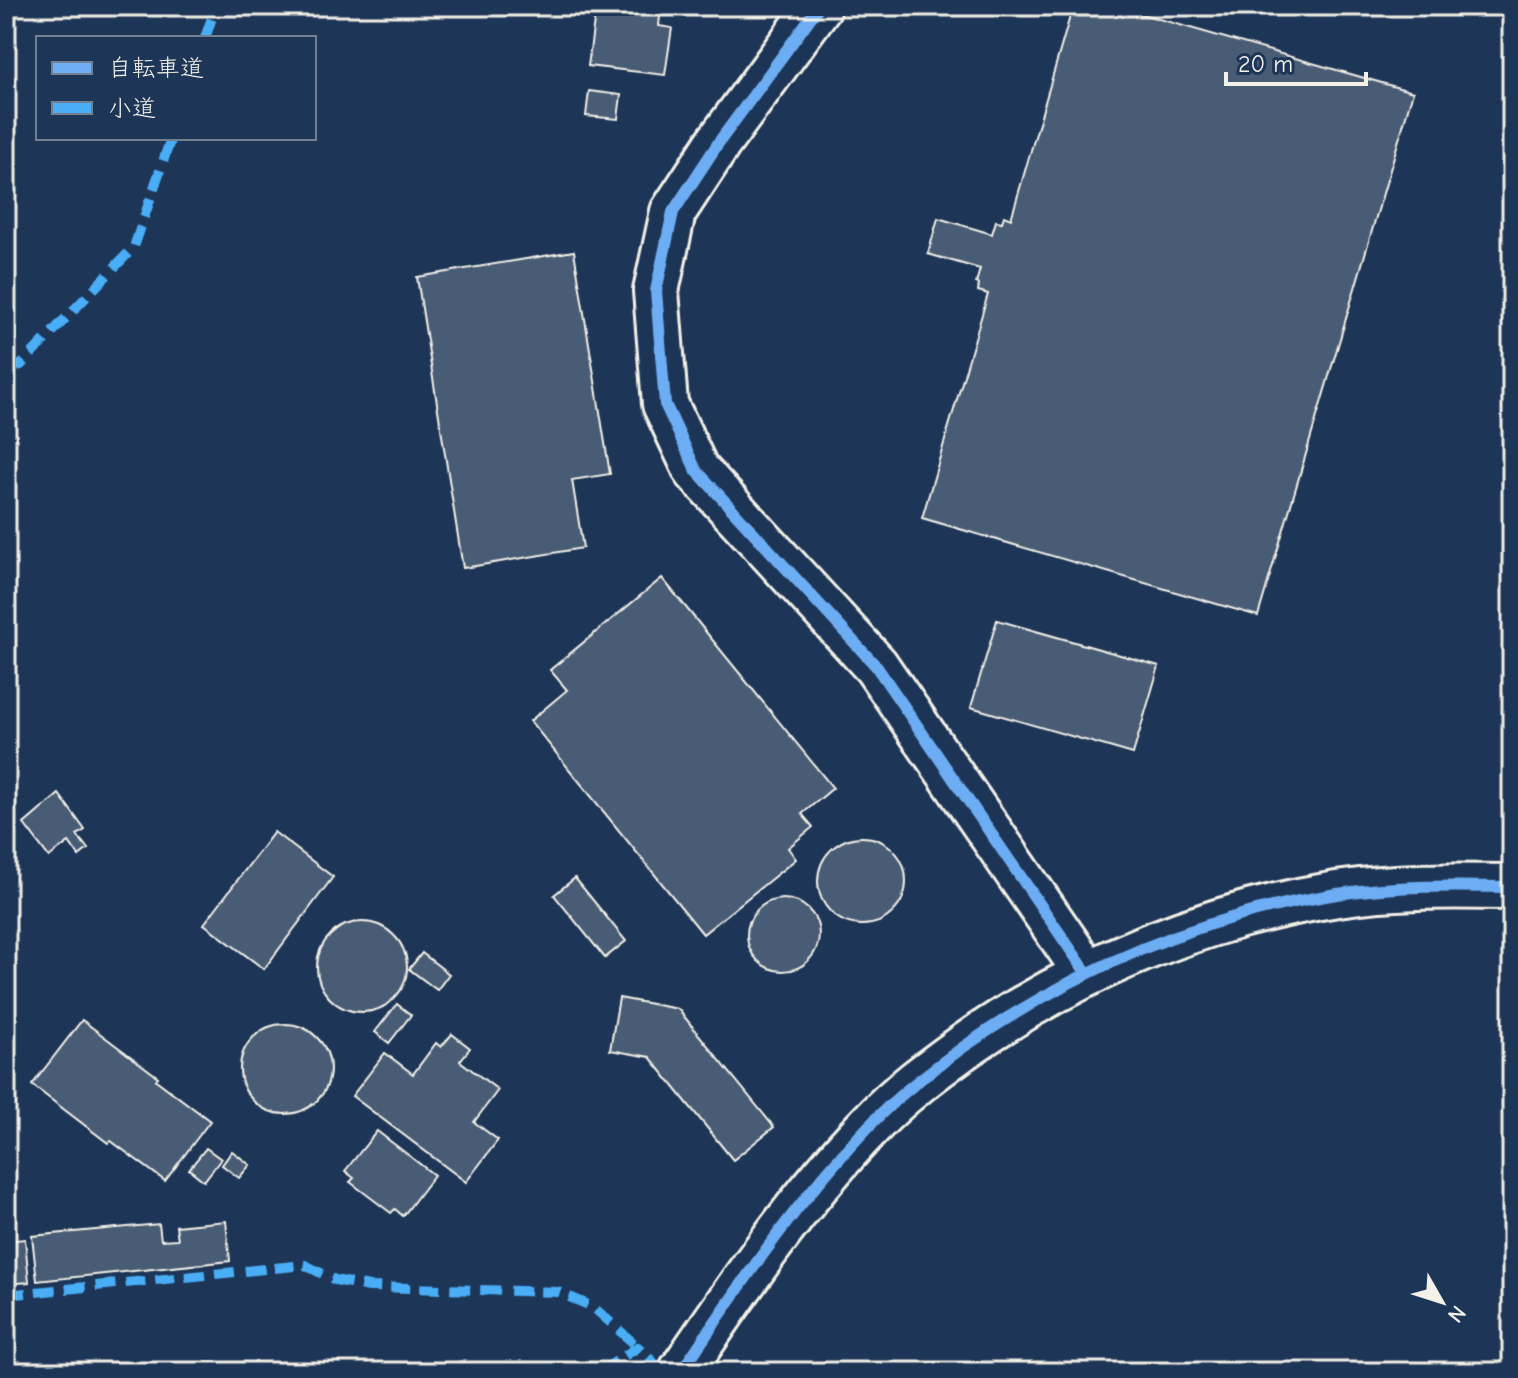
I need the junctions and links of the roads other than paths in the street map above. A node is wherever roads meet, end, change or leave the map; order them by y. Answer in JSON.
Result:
{"nodes":[{"id":1,"x":819,"y":6,"type":"edge"},
{"id":2,"x":1512,"y":887,"type":"edge"},
{"id":3,"x":1086,"y":972,"type":"junction"},
{"id":4,"x":681,"y":1372,"type":"edge"}],
"edges":[{"from":1,"to":3,"type":"street"},
{"from":2,"to":3,"type":"street"},
{"from":3,"to":4,"type":"street"}]}
